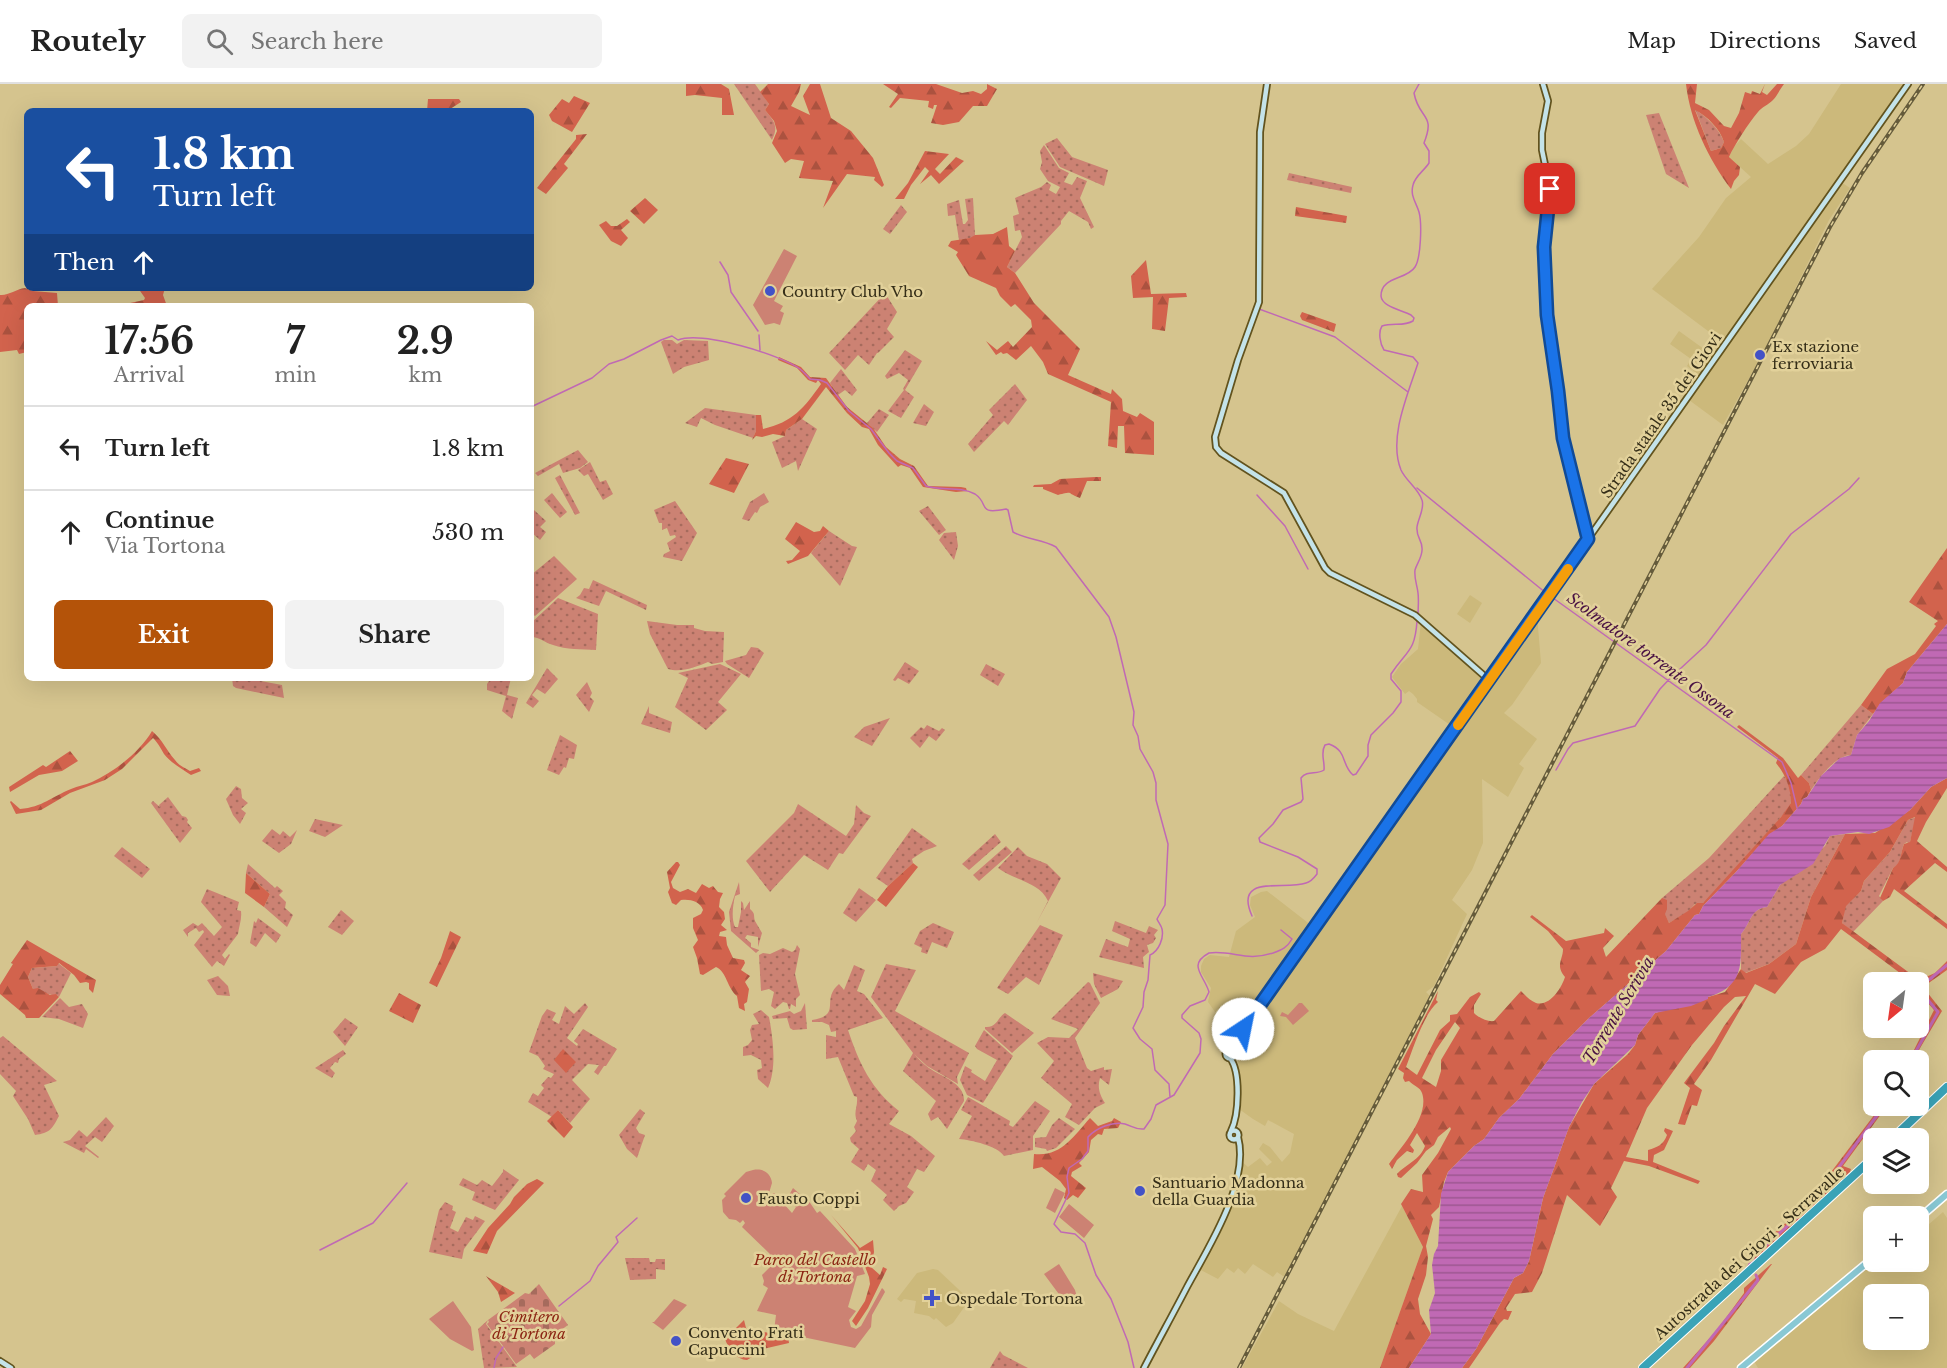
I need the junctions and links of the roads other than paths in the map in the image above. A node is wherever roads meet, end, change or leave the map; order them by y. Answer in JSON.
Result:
{"nodes":[{"id":1,"x":1267,"y":84,"type":"edge"},
{"id":2,"x":1542,"y":84,"type":"edge"},
{"id":3,"x":1908,"y":84,"type":"edge"},
{"id":4,"x":1588,"y":539,"type":"junction"},
{"id":5,"x":1489,"y":680,"type":"junction"},
{"id":6,"x":1947,"y":1087,"type":"edge"},
{"id":7,"x":1947,"y":1093,"type":"edge"},
{"id":8,"x":1904,"y":1128,"type":"edge"},
{"id":9,"x":1910,"y":1128,"type":"edge"},
{"id":10,"x":1234,"y":1131,"type":"junction"},
{"id":11,"x":1236,"y":1138,"type":"junction"},
{"id":12,"x":1863,"y":1167,"type":"edge"},
{"id":13,"x":1863,"y":1173,"type":"edge"},
{"id":14,"x":1947,"y":1194,"type":"edge"},
{"id":15,"x":1929,"y":1210,"type":"edge"},
{"id":16,"x":1863,"y":1266,"type":"edge"},
{"id":17,"x":0,"y":1361,"type":"edge"},
{"id":18,"x":10,"y":1368,"type":"edge"},
{"id":19,"x":1144,"y":1368,"type":"edge"},
{"id":20,"x":1643,"y":1368,"type":"edge"},
{"id":21,"x":1650,"y":1368,"type":"edge"},
{"id":22,"x":1742,"y":1368,"type":"edge"}],
"edges":[{"from":1,"to":5,"type":"main road"},
{"from":2,"to":4,"type":"main road"},
{"from":3,"to":4,"type":"main road","name":"Strada statale 35 dei Giovi"},
{"from":4,"to":5,"type":"main road","name":"Strada statale 35 dei Giovi"},
{"from":5,"to":10,"type":"main road","name":"Strada statale 35 dei Giovi"},
{"from":6,"to":8,"type":"highway"},
{"from":7,"to":9,"type":"highway"},
{"from":10,"to":11,"type":"main road"},
{"from":10,"to":11,"type":"main road"},
{"from":11,"to":19,"type":"main road"},
{"from":12,"to":20,"type":"highway","name":"Autostrada dei Giovi - Serravalle"},
{"from":13,"to":21,"type":"highway","name":"Autostrada dei Giovi - Serravalle"},
{"from":14,"to":15,"type":"main road"},
{"from":16,"to":22,"type":"main road"},
{"from":17,"to":18,"type":"main road"}]}
